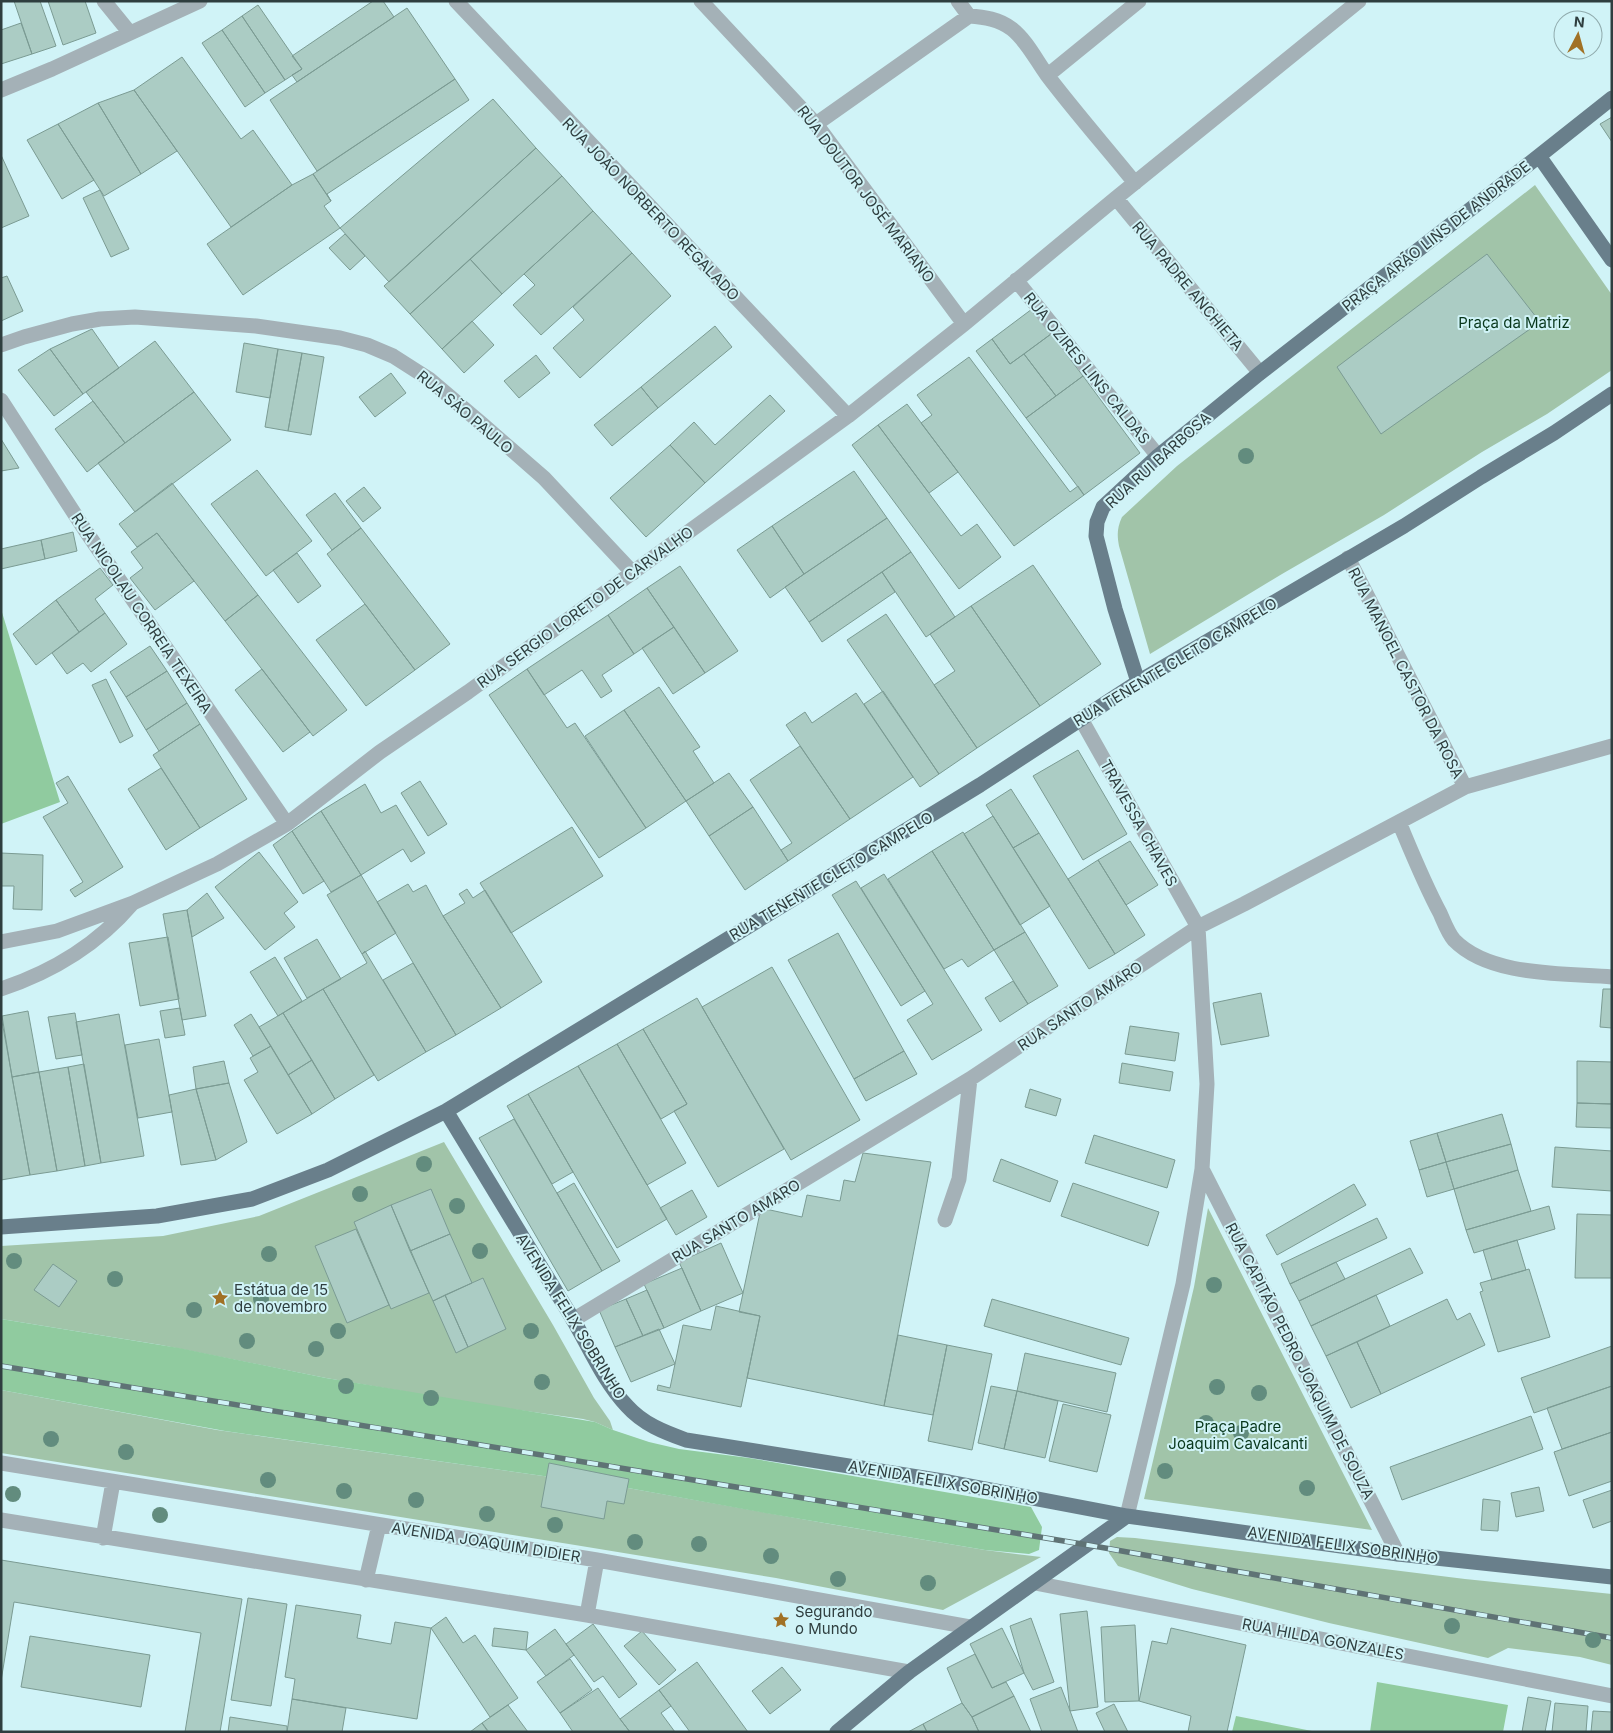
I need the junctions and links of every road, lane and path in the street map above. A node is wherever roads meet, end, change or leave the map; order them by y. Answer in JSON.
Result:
{"nodes":[{"id":1,"x":104,"y":1,"type":"edge"},
{"id":2,"x":200,"y":1,"type":"edge"},
{"id":3,"x":456,"y":1,"type":"edge"},
{"id":4,"x":701,"y":1,"type":"edge"},
{"id":5,"x":958,"y":1,"type":"edge"},
{"id":6,"x":1139,"y":1,"type":"edge"},
{"id":7,"x":1359,"y":1,"type":"edge"},
{"id":8,"x":968,"y":16,"type":"junction"},
{"id":9,"x":130,"y":33,"type":"junction"},
{"id":10,"x":1048,"y":75,"type":"junction"},
{"id":11,"x":1,"y":90,"type":"edge"},
{"id":12,"x":1612,"y":98,"type":"edge"},
{"id":13,"x":816,"y":124,"type":"junction"},
{"id":14,"x":1539,"y":156,"type":"junction"},
{"id":15,"x":1135,"y":183,"type":"junction"},
{"id":16,"x":1116,"y":198,"type":"junction"},
{"id":17,"x":1612,"y":260,"type":"edge"},
{"id":18,"x":1016,"y":280,"type":"junction"},
{"id":19,"x":964,"y":324,"type":"junction"},
{"id":20,"x":1,"y":345,"type":"edge"},
{"id":21,"x":1260,"y":373,"type":"junction"},
{"id":22,"x":1612,"y":394,"type":"edge"},
{"id":23,"x":1,"y":400,"type":"edge"},
{"id":24,"x":848,"y":416,"type":"junction"},
{"id":25,"x":1158,"y":456,"type":"junction"},
{"id":26,"x":1348,"y":558,"type":"junction"},
{"id":27,"x":633,"y":573,"type":"junction"},
{"id":28,"x":1138,"y":682,"type":"junction"},
{"id":29,"x":1080,"y":719,"type":"junction"},
{"id":30,"x":1612,"y":746,"type":"edge"},
{"id":31,"x":1465,"y":787,"type":"junction"},
{"id":32,"x":1399,"y":822,"type":"junction"},
{"id":33,"x":287,"y":824,"type":"junction"},
{"id":34,"x":133,"y":903,"type":"junction"},
{"id":35,"x":1198,"y":927,"type":"junction"},
{"id":36,"x":1,"y":942,"type":"edge"},
{"id":37,"x":1612,"y":977,"type":"edge"},
{"id":38,"x":1,"y":989,"type":"edge"},
{"id":39,"x":970,"y":1079,"type":"junction"},
{"id":40,"x":446,"y":1111,"type":"junction"},
{"id":41,"x":1202,"y":1168,"type":"junction"},
{"id":42,"x":945,"y":1220,"type":"dead end"},
{"id":43,"x":1,"y":1227,"type":"edge"},
{"id":44,"x":573,"y":1320,"type":"junction"},
{"id":45,"x":1,"y":1463,"type":"edge"},
{"id":46,"x":113,"y":1482,"type":"junction"},
{"id":47,"x":1127,"y":1516,"type":"junction"},
{"id":48,"x":1,"y":1520,"type":"edge"},
{"id":49,"x":379,"y":1525,"type":"junction"},
{"id":50,"x":103,"y":1538,"type":"junction"},
{"id":51,"x":1398,"y":1554,"type":"junction"},
{"id":52,"x":597,"y":1560,"type":"junction"},
{"id":53,"x":1612,"y":1577,"type":"edge"},
{"id":54,"x":366,"y":1580,"type":"junction"},
{"id":55,"x":1035,"y":1583,"type":"junction"},
{"id":56,"x":587,"y":1615,"type":"junction"},
{"id":57,"x":970,"y":1627,"type":"junction"},
{"id":58,"x":909,"y":1672,"type":"junction"},
{"id":59,"x":1612,"y":1696,"type":"edge"},
{"id":60,"x":837,"y":1732,"type":"edge"}],
"edges":[{"from":1,"to":9,"type":"street"},
{"from":2,"to":9,"type":"street"},
{"from":3,"to":24,"type":"street","name":"RUA JOÃO NORBERTO REGALADO"},
{"from":4,"to":13,"type":"street","name":"RUA DOUTOR JOSÉ MARIANO"},
{"from":5,"to":8,"type":"street"},
{"from":6,"to":10,"type":"street"},
{"from":7,"to":15,"type":"street","name":"RUA SERGIO LORETO DE CARVALHO"},
{"from":8,"to":10,"type":"street"},
{"from":8,"to":13,"type":"street"},
{"from":9,"to":11,"type":"street"},
{"from":10,"to":15,"type":"street"},
{"from":12,"to":14,"type":"main road","name":"PRAÇA ARÃO LINS DE ANDRADE"},
{"from":13,"to":19,"type":"street","name":"RUA DOUTOR JOSÉ MARIANO"},
{"from":14,"to":17,"type":"main road"},
{"from":14,"to":21,"type":"main road","name":"PRAÇA ARÃO LINS DE ANDRADE"},
{"from":15,"to":16,"type":"street","name":"RUA SERGIO LORETO DE CARVALHO"},
{"from":16,"to":18,"type":"street","name":"RUA SERGIO LORETO DE CARVALHO"},
{"from":16,"to":21,"type":"street","name":"RUA PADRE ANCHIETA"},
{"from":18,"to":19,"type":"street","name":"RUA SERGIO LORETO DE CARVALHO"},
{"from":18,"to":25,"type":"street","name":"RUA OZIRES LINS CALDAS"},
{"from":19,"to":24,"type":"street","name":"RUA SERGIO LORETO DE CARVALHO"},
{"from":20,"to":27,"type":"street","name":"RUA SÃO PAULO"},
{"from":21,"to":25,"type":"main road","name":"RUA RUI BARBOSA"},
{"from":22,"to":26,"type":"main road","name":"RUA TENENTE CLETO CAMPELO"},
{"from":23,"to":33,"type":"street","name":"RUA NICOLAU CORREIA TEXEIRA"},
{"from":24,"to":27,"type":"street","name":"RUA SERGIO LORETO DE CARVALHO"},
{"from":25,"to":28,"type":"main road","name":"RUA RUI BARBOSA"},
{"from":26,"to":28,"type":"main road","name":"RUA TENENTE CLETO CAMPELO"},
{"from":26,"to":31,"type":"street","name":"RUA MANOEL CASTOR DA ROSA"},
{"from":27,"to":33,"type":"street","name":"RUA SERGIO LORETO DE CARVALHO"},
{"from":28,"to":29,"type":"main road","name":"RUA TENENTE CLETO CAMPELO"},
{"from":29,"to":35,"type":"street","name":"TRAVESSA CHAVES"},
{"from":29,"to":40,"type":"main road","name":"RUA TENENTE CLETO CAMPELO"},
{"from":30,"to":31,"type":"street","name":"RUA SANTO AMARO"},
{"from":31,"to":32,"type":"street","name":"RUA SANTO AMARO"},
{"from":32,"to":35,"type":"street","name":"RUA SANTO AMARO"},
{"from":32,"to":37,"type":"street"},
{"from":33,"to":34,"type":"street","name":"RUA SERGIO LORETO DE CARVALHO"},
{"from":34,"to":36,"type":"street","name":"RUA SERGIO LORETO DE CARVALHO"},
{"from":34,"to":38,"type":"street","name":"RUA SERGIO LORETO DE CARVALHO"},
{"from":35,"to":39,"type":"street","name":"RUA SANTO AMARO"},
{"from":35,"to":41,"type":"street"},
{"from":39,"to":42,"type":"street"},
{"from":39,"to":44,"type":"street","name":"RUA SANTO AMARO"},
{"from":40,"to":43,"type":"main road","name":"RUA TENENTE CLETO CAMPELO"},
{"from":40,"to":44,"type":"main road","name":"AVENIDA FELIX SOBRINHO"},
{"from":41,"to":47,"type":"street"},
{"from":41,"to":51,"type":"street","name":"RUA CAPITÃO PEDRO JOAQUIM DE SOUZA"},
{"from":44,"to":47,"type":"main road","name":"AVENIDA FELIX SOBRINHO"},
{"from":45,"to":46,"type":"street","name":"AVENIDA JOAQUIM DIDIER"},
{"from":46,"to":49,"type":"street","name":"AVENIDA JOAQUIM DIDIER"},
{"from":46,"to":50,"type":"street"},
{"from":47,"to":51,"type":"main road","name":"AVENIDA FELIX SOBRINHO"},
{"from":47,"to":55,"type":"main road"},
{"from":48,"to":50,"type":"street"},
{"from":49,"to":52,"type":"street","name":"AVENIDA JOAQUIM DIDIER"},
{"from":49,"to":54,"type":"street"},
{"from":50,"to":54,"type":"street"},
{"from":51,"to":53,"type":"main road","name":"AVENIDA FELIX SOBRINHO"},
{"from":52,"to":56,"type":"street"},
{"from":52,"to":57,"type":"street","name":"AVENIDA JOAQUIM DIDIER"},
{"from":54,"to":56,"type":"street"},
{"from":55,"to":57,"type":"main road"},
{"from":55,"to":59,"type":"street","name":"RUA HILDA GONZALES"},
{"from":56,"to":58,"type":"street"},
{"from":57,"to":58,"type":"main road"},
{"from":58,"to":60,"type":"main road"}]}
